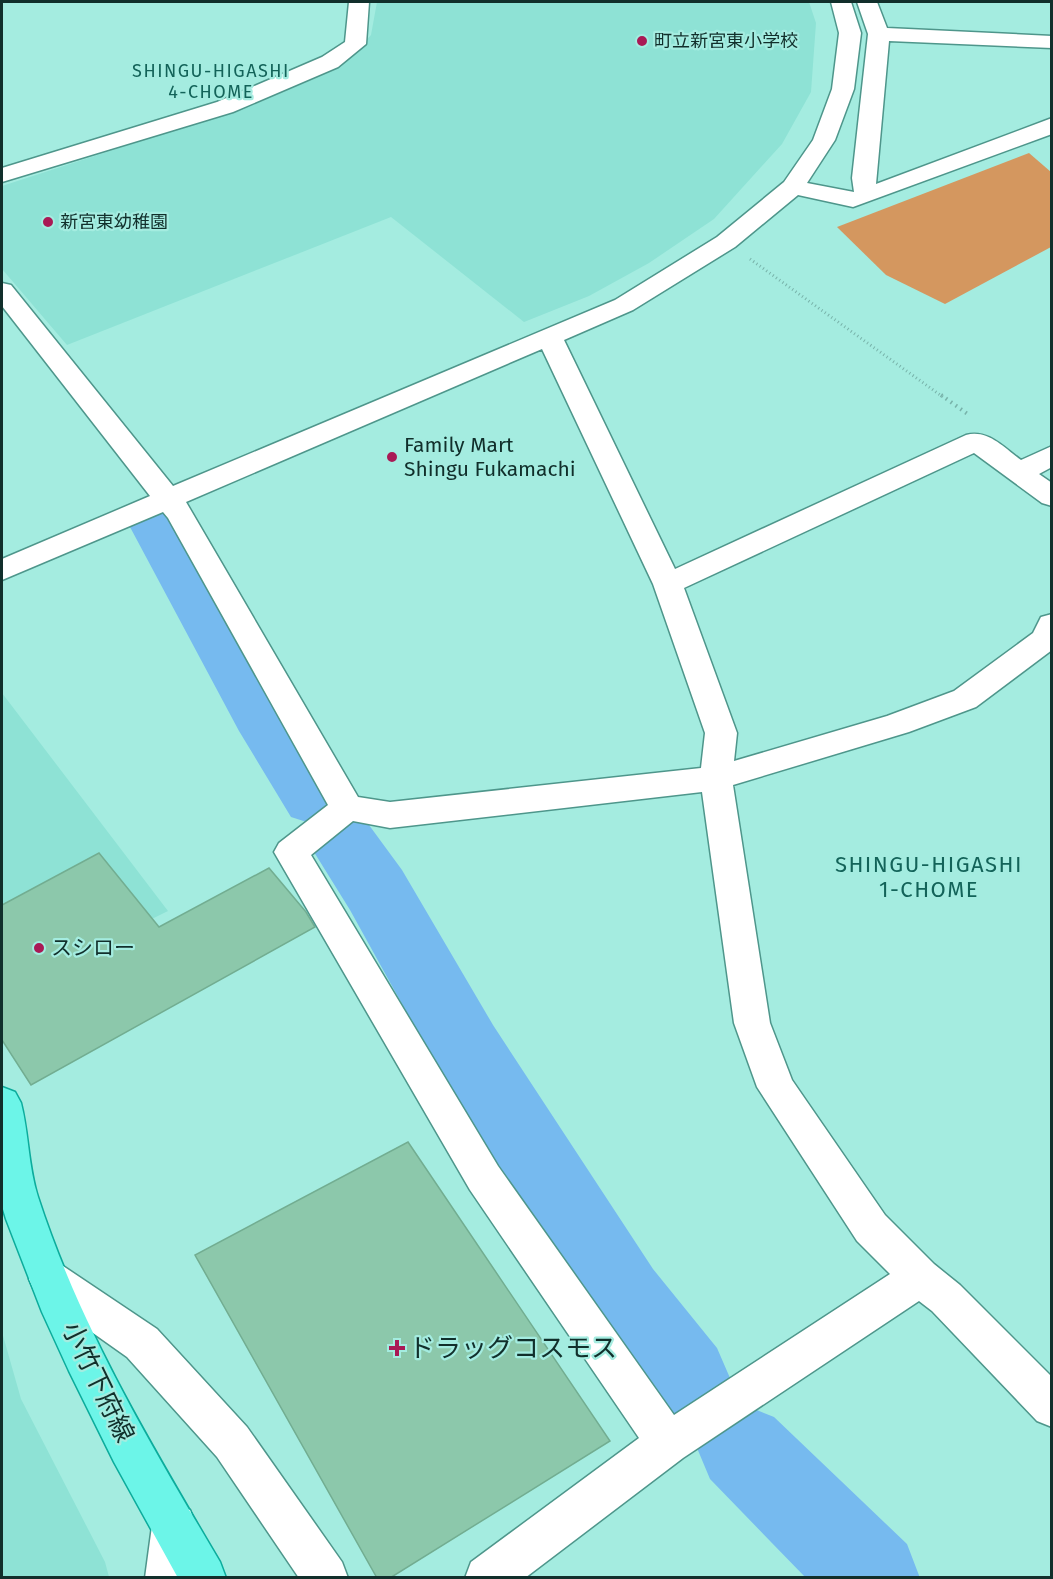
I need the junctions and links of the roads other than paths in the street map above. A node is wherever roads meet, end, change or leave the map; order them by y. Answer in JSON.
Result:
{"nodes":[{"id":1,"x":359,"y":2,"type":"edge"},
{"id":2,"x":841,"y":2,"type":"edge"},
{"id":3,"x":867,"y":2,"type":"edge"},
{"id":4,"x":879,"y":34,"type":"junction"},
{"id":5,"x":1052,"y":42,"type":"edge"},
{"id":6,"x":1052,"y":124,"type":"edge"},
{"id":7,"x":2,"y":176,"type":"edge"},
{"id":8,"x":793,"y":187,"type":"junction"},
{"id":9,"x":866,"y":195,"type":"junction"},
{"id":10,"x":2,"y":290,"type":"edge"},
{"id":11,"x":550,"y":338,"type":"junction"},
{"id":12,"x":1052,"y":455,"type":"edge"},
{"id":13,"x":1019,"y":473,"type":"junction"},
{"id":14,"x":1052,"y":497,"type":"edge"},
{"id":15,"x":166,"y":498,"type":"junction"},
{"id":16,"x":2,"y":570,"type":"edge"},
{"id":17,"x":668,"y":584,"type":"junction"},
{"id":18,"x":1052,"y":624,"type":"edge"},
{"id":19,"x":716,"y":778,"type":"junction"},
{"id":20,"x":347,"y":808,"type":"junction"},
{"id":21,"x":2,"y":1103,"type":"edge"},
{"id":22,"x":8,"y":1169,"type":"edge"},
{"id":23,"x":920,"y":1277,"type":"junction"},
{"id":24,"x":49,"y":1279,"type":"junction"},
{"id":25,"x":1052,"y":1407,"type":"edge"},
{"id":26,"x":668,"y":1443,"type":"junction"},
{"id":27,"x":174,"y":1526,"type":"junction"},
{"id":28,"x":168,"y":1578,"type":"edge"},
{"id":29,"x":204,"y":1578,"type":"edge"},
{"id":30,"x":326,"y":1578,"type":"edge"},
{"id":31,"x":487,"y":1578,"type":"edge"}],
"edges":[{"from":1,"to":7,"type":"street"},
{"from":2,"to":8,"type":"street"},
{"from":3,"to":4,"type":"street"},
{"from":4,"to":5,"type":"street"},
{"from":4,"to":9,"type":"street"},
{"from":6,"to":9,"type":"street"},
{"from":8,"to":9,"type":"street"},
{"from":8,"to":11,"type":"street"},
{"from":10,"to":15,"type":"street"},
{"from":11,"to":15,"type":"street"},
{"from":11,"to":17,"type":"street"},
{"from":12,"to":13,"type":"street"},
{"from":13,"to":14,"type":"street"},
{"from":13,"to":17,"type":"street"},
{"from":15,"to":16,"type":"street"},
{"from":15,"to":20,"type":"street"},
{"from":17,"to":19,"type":"street"},
{"from":18,"to":19,"type":"street"},
{"from":19,"to":20,"type":"street"},
{"from":19,"to":23,"type":"street"},
{"from":20,"to":26,"type":"street"},
{"from":21,"to":22,"type":"main road","name":"小竹下府線"},
{"from":22,"to":24,"type":"main road","name":"小竹下府線"},
{"from":23,"to":25,"type":"street"},
{"from":23,"to":26,"type":"street"},
{"from":24,"to":27,"type":"main road","name":"小竹下府線"},
{"from":24,"to":30,"type":"street"},
{"from":26,"to":31,"type":"street"},
{"from":27,"to":28,"type":"street"},
{"from":27,"to":29,"type":"main road","name":"小竹下府線"}]}
